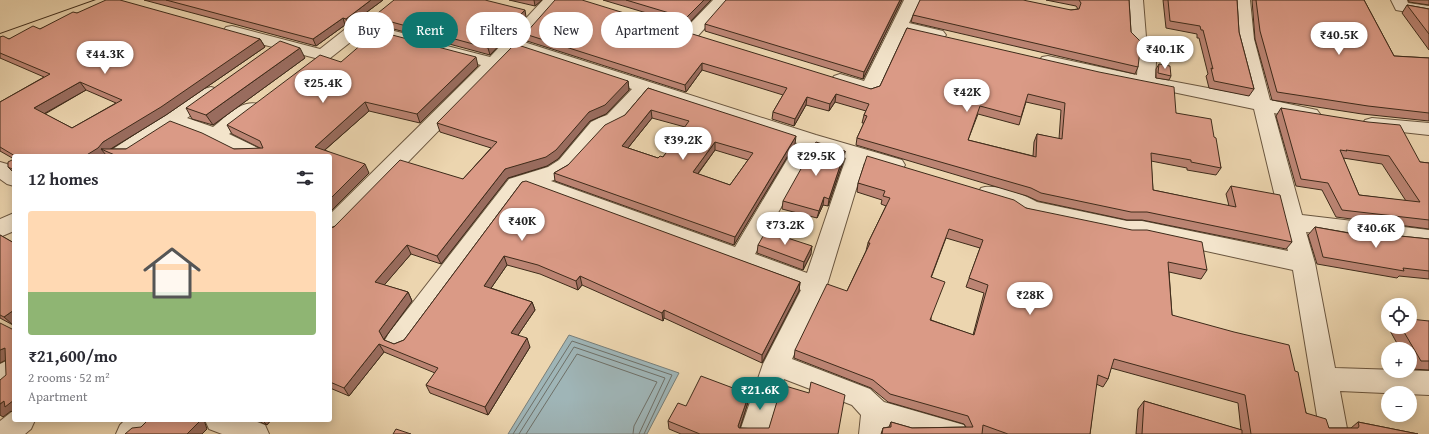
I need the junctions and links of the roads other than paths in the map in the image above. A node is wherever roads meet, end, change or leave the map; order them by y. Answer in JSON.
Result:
{"nodes":[{"id":1,"x":88,"y":0,"type":"edge"},
{"id":2,"x":722,"y":0,"type":"edge"},
{"id":3,"x":912,"y":0,"type":"edge"},
{"id":4,"x":1135,"y":0,"type":"edge"},
{"id":5,"x":1242,"y":0,"type":"edge"},
{"id":6,"x":1399,"y":0,"type":"edge"},
{"id":7,"x":119,"y":1,"type":"edge"},
{"id":8,"x":539,"y":8,"type":"edge"},
{"id":9,"x":1429,"y":11,"type":"edge"},
{"id":10,"x":531,"y":19,"type":"edge"},
{"id":11,"x":215,"y":26,"type":"edge"},
{"id":12,"x":899,"y":26,"type":"junction"},
{"id":13,"x":0,"y":31,"type":"edge"},
{"id":14,"x":394,"y":37,"type":"edge"},
{"id":15,"x":344,"y":39,"type":"edge"},
{"id":16,"x":0,"y":40,"type":"edge"},
{"id":17,"x":708,"y":40,"type":"edge"},
{"id":18,"x":957,"y":40,"type":"edge"},
{"id":19,"x":282,"y":44,"type":"junction"},
{"id":20,"x":509,"y":48,"type":"edge"},
{"id":21,"x":525,"y":48,"type":"edge"},
{"id":22,"x":323,"y":54,"type":"junction"},
{"id":23,"x":1032,"y":57,"type":"edge"},
{"id":24,"x":263,"y":58,"type":"edge"},
{"id":25,"x":493,"y":63,"type":"junction"},
{"id":26,"x":304,"y":69,"type":"edge"},
{"id":27,"x":826,"y":75,"type":"edge"},
{"id":28,"x":1145,"y":82,"type":"junction"},
{"id":29,"x":225,"y":84,"type":"edge"},
{"id":30,"x":644,"y":87,"type":"junction"},
{"id":31,"x":266,"y":97,"type":"edge"},
{"id":32,"x":1263,"y":106,"type":"junction"},
{"id":33,"x":1330,"y":117,"type":"edge"},
{"id":34,"x":174,"y":120,"type":"junction"},
{"id":35,"x":1353,"y":121,"type":"edge"},
{"id":36,"x":1429,"y":129,"type":"edge"},
{"id":37,"x":215,"y":135,"type":"junction"},
{"id":38,"x":809,"y":140,"type":"junction"},
{"id":39,"x":121,"y":154,"type":"edge"},
{"id":40,"x":254,"y":154,"type":"edge"},
{"id":41,"x":857,"y":154,"type":"junction"},
{"id":42,"x":0,"y":169,"type":"edge"},
{"id":43,"x":916,"y":171,"type":"edge"},
{"id":44,"x":12,"y":178,"type":"edge"},
{"id":45,"x":528,"y":180,"type":"junction"},
{"id":46,"x":968,"y":187,"type":"edge"},
{"id":47,"x":12,"y":222,"type":"edge"},
{"id":48,"x":1293,"y":222,"type":"junction"},
{"id":49,"x":332,"y":226,"type":"edge"},
{"id":50,"x":0,"y":229,"type":"edge"},
{"id":51,"x":1429,"y":238,"type":"edge"},
{"id":52,"x":742,"y":257,"type":"junction"},
{"id":53,"x":1303,"y":263,"type":"junction"},
{"id":54,"x":815,"y":285,"type":"junction"},
{"id":55,"x":398,"y":340,"type":"dead end"},
{"id":56,"x":776,"y":364,"type":"junction"},
{"id":57,"x":12,"y":370,"type":"edge"},
{"id":58,"x":0,"y":379,"type":"edge"},
{"id":59,"x":1323,"y":379,"type":"junction"},
{"id":60,"x":1429,"y":383,"type":"edge"},
{"id":61,"x":19,"y":422,"type":"edge"},
{"id":62,"x":141,"y":422,"type":"edge"},
{"id":63,"x":224,"y":422,"type":"edge"},
{"id":64,"x":874,"y":423,"type":"edge"},
{"id":65,"x":5,"y":434,"type":"edge"},
{"id":66,"x":130,"y":434,"type":"edge"},
{"id":67,"x":255,"y":434,"type":"edge"},
{"id":68,"x":753,"y":434,"type":"edge"},
{"id":69,"x":954,"y":434,"type":"edge"},
{"id":70,"x":1334,"y":434,"type":"edge"}],
"edges":[{"from":1,"to":13,"type":"main road"},
{"from":2,"to":17,"type":"street"},
{"from":3,"to":12,"type":"street"},
{"from":4,"to":28,"type":"street"},
{"from":5,"to":32,"type":"street"},
{"from":6,"to":9,"type":"street"},
{"from":7,"to":16,"type":"main road"},
{"from":8,"to":10,"type":"street"},
{"from":11,"to":19,"type":"street"},
{"from":12,"to":18,"type":"street"},
{"from":12,"to":27,"type":"street"},
{"from":14,"to":25,"type":"street"},
{"from":15,"to":22,"type":"street"},
{"from":19,"to":22,"type":"street"},
{"from":19,"to":24,"type":"street"},
{"from":20,"to":25,"type":"street"},
{"from":21,"to":30,"type":"street"},
{"from":22,"to":26,"type":"street"},
{"from":23,"to":28,"type":"street"},
{"from":25,"to":49,"type":"street"},
{"from":28,"to":32,"type":"street"},
{"from":29,"to":34,"type":"street"},
{"from":30,"to":38,"type":"street"},
{"from":30,"to":45,"type":"street"},
{"from":31,"to":37,"type":"street"},
{"from":32,"to":33,"type":"street"},
{"from":32,"to":48,"type":"street"},
{"from":34,"to":37,"type":"street"},
{"from":34,"to":39,"type":"street"},
{"from":35,"to":36,"type":"street"},
{"from":37,"to":40,"type":"street"},
{"from":38,"to":41,"type":"street"},
{"from":38,"to":52,"type":"street"},
{"from":41,"to":43,"type":"street"},
{"from":41,"to":54,"type":"street"},
{"from":42,"to":44,"type":"street"},
{"from":45,"to":52,"type":"street"},
{"from":45,"to":55,"type":"street"},
{"from":46,"to":53,"type":"street"},
{"from":47,"to":50,"type":"street"},
{"from":48,"to":51,"type":"street"},
{"from":48,"to":53,"type":"street"},
{"from":52,"to":54,"type":"street"},
{"from":53,"to":59,"type":"street"},
{"from":54,"to":56,"type":"street"},
{"from":56,"to":64,"type":"street"},
{"from":56,"to":68,"type":"street"},
{"from":57,"to":58,"type":"street"},
{"from":59,"to":60,"type":"street"},
{"from":59,"to":70,"type":"street"},
{"from":61,"to":65,"type":"street"},
{"from":62,"to":66,"type":"street"},
{"from":63,"to":67,"type":"street"},
{"from":64,"to":69,"type":"street"}]}
